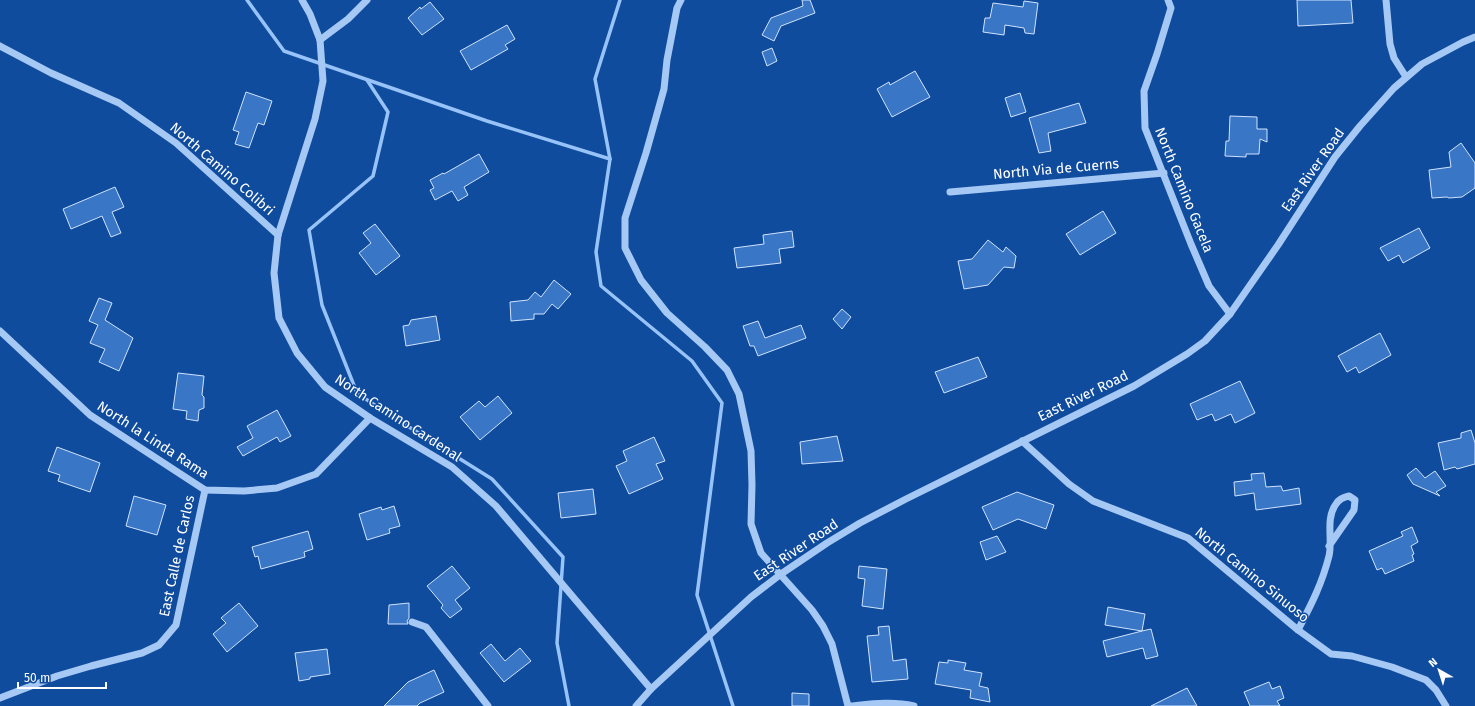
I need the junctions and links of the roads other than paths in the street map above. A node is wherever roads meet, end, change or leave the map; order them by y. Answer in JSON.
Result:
{"nodes":[{"id":1,"x":302,"y":0,"type":"edge"},
{"id":2,"x":367,"y":0,"type":"edge"},
{"id":3,"x":682,"y":0,"type":"edge"},
{"id":4,"x":1168,"y":0,"type":"edge"},
{"id":5,"x":1386,"y":0,"type":"edge"},
{"id":6,"x":1475,"y":37,"type":"edge"},
{"id":7,"x":320,"y":40,"type":"junction"},
{"id":8,"x":0,"y":46,"type":"edge"},
{"id":9,"x":1406,"y":77,"type":"junction"},
{"id":10,"x":1164,"y":173,"type":"junction"},
{"id":11,"x":950,"y":192,"type":"dead end"},
{"id":12,"x":278,"y":235,"type":"junction"},
{"id":13,"x":1230,"y":314,"type":"junction"},
{"id":14,"x":0,"y":331,"type":"edge"},
{"id":15,"x":370,"y":418,"type":"junction"},
{"id":16,"x":1022,"y":441,"type":"junction"},
{"id":17,"x":205,"y":490,"type":"junction"},
{"id":18,"x":1329,"y":546,"type":"junction"},
{"id":19,"x":781,"y":574,"type":"junction"},
{"id":20,"x":412,"y":622,"type":"dead end"},
{"id":21,"x":1298,"y":630,"type":"junction"},
{"id":22,"x":651,"y":690,"type":"junction"},
{"id":23,"x":0,"y":698,"type":"edge"},
{"id":24,"x":488,"y":706,"type":"edge"},
{"id":25,"x":636,"y":706,"type":"edge"},
{"id":26,"x":849,"y":706,"type":"edge"},
{"id":27,"x":914,"y":706,"type":"edge"},
{"id":28,"x":1446,"y":706,"type":"edge"}],
"edges":[{"from":1,"to":7,"type":"street","name":"North Camino Cardenal"},
{"from":2,"to":7,"type":"street"},
{"from":3,"to":19,"type":"street"},
{"from":4,"to":10,"type":"street","name":"North Camino Gacela"},
{"from":5,"to":9,"type":"street"},
{"from":6,"to":9,"type":"street","name":"East River Road"},
{"from":7,"to":12,"type":"street","name":"North Camino Cardenal"},
{"from":8,"to":12,"type":"street","name":"North Camino Colibri"},
{"from":9,"to":13,"type":"street","name":"East River Road"},
{"from":10,"to":11,"type":"street","name":"North Via de Cuerns"},
{"from":10,"to":13,"type":"street","name":"North Camino Gacela"},
{"from":12,"to":15,"type":"street","name":"North Camino Cardenal"},
{"from":13,"to":16,"type":"street","name":"East River Road"},
{"from":14,"to":17,"type":"street","name":"North la Linda Rama"},
{"from":15,"to":17,"type":"street","name":"North la Linda Rama"},
{"from":15,"to":22,"type":"street","name":"North Camino Cardenal"},
{"from":16,"to":19,"type":"street","name":"East River Road"},
{"from":16,"to":21,"type":"street","name":"North Camino Sinuoso"},
{"from":17,"to":23,"type":"street","name":"East Calle de Carlos"},
{"from":18,"to":18,"type":"street"},
{"from":18,"to":21,"type":"street"},
{"from":19,"to":22,"type":"street","name":"East River Road"},
{"from":19,"to":26,"type":"street"},
{"from":20,"to":24,"type":"street"},
{"from":21,"to":28,"type":"street","name":"North Camino Sinuoso"},
{"from":22,"to":25,"type":"street","name":"East River Road"},
{"from":26,"to":27,"type":"street"}]}
